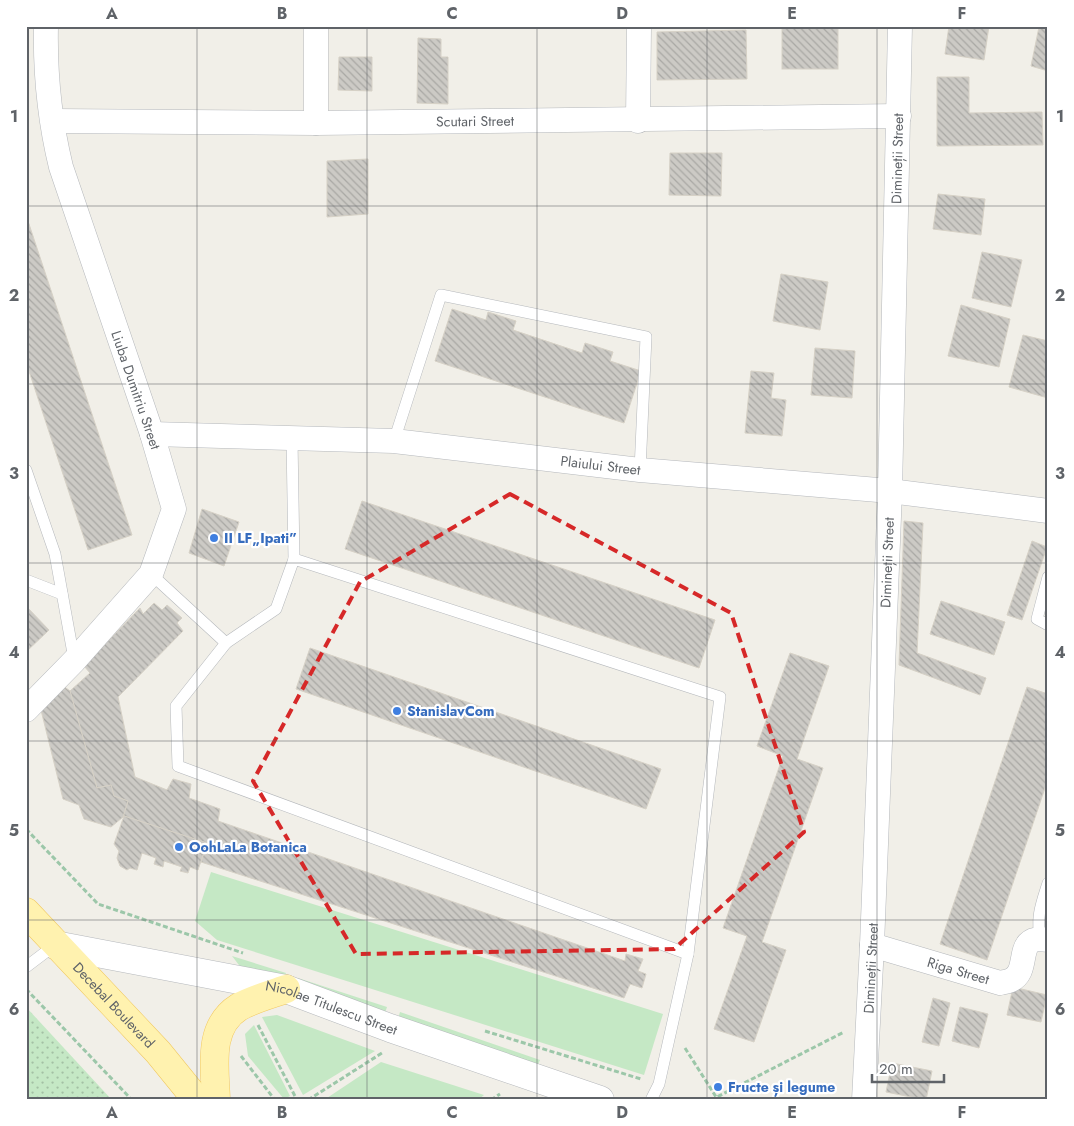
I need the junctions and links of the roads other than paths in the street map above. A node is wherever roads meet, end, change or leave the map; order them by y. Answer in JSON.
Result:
{"nodes":[{"id":1,"x":46,"y":26,"type":"edge"},
{"id":2,"x":316,"y":26,"type":"edge"},
{"id":3,"x":639,"y":26,"type":"edge"},
{"id":4,"x":900,"y":26,"type":"edge"},
{"id":5,"x":899,"y":116,"type":"junction"},
{"id":6,"x":53,"y":121,"type":"junction"},
{"id":7,"x":638,"y":121,"type":"junction"},
{"id":8,"x":316,"y":123,"type":"junction"},
{"id":9,"x":152,"y":434,"type":"junction"},
{"id":10,"x":292,"y":439,"type":"junction"},
{"id":11,"x":394,"y":441,"type":"junction"},
{"id":12,"x":26,"y":470,"type":"edge"},
{"id":13,"x":640,"y":470,"type":"junction"},
{"id":14,"x":890,"y":491,"type":"junction"},
{"id":15,"x":1048,"y":511,"type":"edge"},
{"id":16,"x":294,"y":559,"type":"junction"},
{"id":17,"x":151,"y":574,"type":"junction"},
{"id":18,"x":1048,"y":577,"type":"edge"},
{"id":19,"x":26,"y":580,"type":"edge"},
{"id":20,"x":62,"y":594,"type":"junction"},
{"id":21,"x":1048,"y":625,"type":"edge"},
{"id":22,"x":226,"y":643,"type":"junction"},
{"id":23,"x":74,"y":661,"type":"junction"},
{"id":24,"x":26,"y":710,"type":"edge"},
{"id":25,"x":1048,"y":883,"type":"edge"},
{"id":26,"x":26,"y":912,"type":"edge"},
{"id":27,"x":1044,"y":939,"type":"edge"},
{"id":28,"x":55,"y":944,"type":"junction"},
{"id":29,"x":872,"y":945,"type":"junction"},
{"id":30,"x":688,"y":954,"type":"junction"},
{"id":31,"x":26,"y":967,"type":"edge"},
{"id":32,"x":286,"y":989,"type":"junction"},
{"id":33,"x":197,"y":1100,"type":"edge"},
{"id":34,"x":216,"y":1100,"type":"edge"},
{"id":35,"x":600,"y":1100,"type":"edge"},
{"id":36,"x":650,"y":1100,"type":"edge"},
{"id":37,"x":864,"y":1100,"type":"edge"}],
"edges":[{"from":1,"to":6,"type":"street","name":"Liuba Dumitriu Street"},
{"from":2,"to":8,"type":"street"},
{"from":3,"to":7,"type":"street"},
{"from":4,"to":5,"type":"street","name":"Dimineții Street"},
{"from":5,"to":7,"type":"street","name":"Scutari Street"},
{"from":5,"to":14,"type":"street","name":"Dimineții Street"},
{"from":6,"to":8,"type":"street","name":"Scutari Street"},
{"from":6,"to":9,"type":"street","name":"Liuba Dumitriu Street"},
{"from":7,"to":8,"type":"street","name":"Scutari Street"},
{"from":9,"to":10,"type":"street","name":"Plaiului Street"},
{"from":9,"to":17,"type":"street","name":"Liuba Dumitriu Street"},
{"from":10,"to":11,"type":"street","name":"Plaiului Street"},
{"from":10,"to":16,"type":"lane"},
{"from":11,"to":13,"type":"street","name":"Plaiului Street"},
{"from":11,"to":13,"type":"lane"},
{"from":12,"to":20,"type":"lane"},
{"from":13,"to":14,"type":"street","name":"Plaiului Street"},
{"from":14,"to":15,"type":"street","name":"Plaiului Street"},
{"from":14,"to":29,"type":"street","name":"Dimineții Street"},
{"from":16,"to":22,"type":"lane"},
{"from":16,"to":30,"type":"lane"},
{"from":17,"to":22,"type":"lane"},
{"from":17,"to":23,"type":"street","name":"Liuba Dumitriu Street"},
{"from":18,"to":21,"type":"lane"},
{"from":19,"to":20,"type":"lane"},
{"from":20,"to":23,"type":"lane"},
{"from":22,"to":30,"type":"lane"},
{"from":23,"to":24,"type":"street","name":"Liuba Dumitriu Street"},
{"from":25,"to":27,"type":"lane"},
{"from":26,"to":28,"type":"main road","name":"Decebal Boulevard"},
{"from":27,"to":29,"type":"street","name":"Riga Street"},
{"from":28,"to":31,"type":"lane"},
{"from":28,"to":32,"type":"street","name":"Nicolae Titulescu Street"},
{"from":28,"to":33,"type":"main road","name":"Decebal Boulevard"},
{"from":29,"to":37,"type":"street","name":"Dimineții Street"},
{"from":30,"to":36,"type":"lane"},
{"from":32,"to":34,"type":"main road"},
{"from":32,"to":35,"type":"street","name":"Nicolae Titulescu Street"}]}
